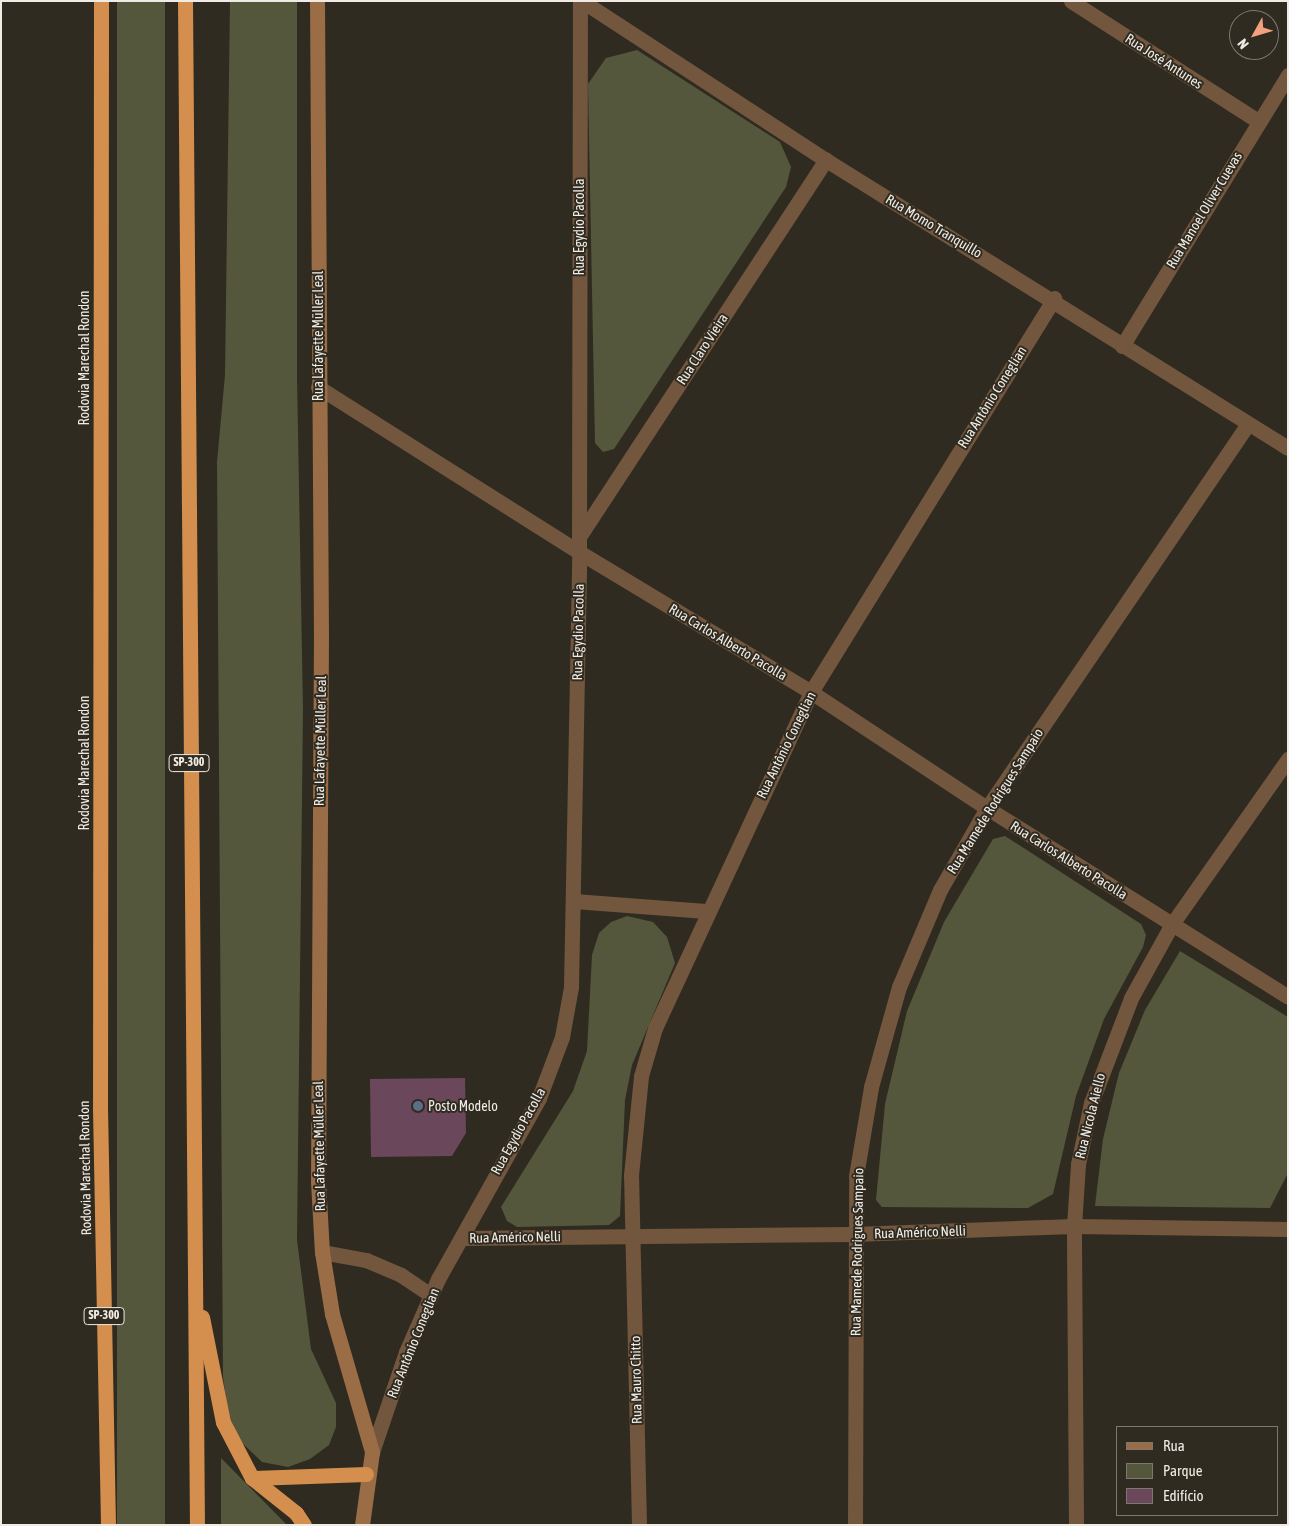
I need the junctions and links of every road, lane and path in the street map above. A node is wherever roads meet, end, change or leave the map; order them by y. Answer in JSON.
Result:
{"nodes":[{"id":1,"x":101,"y":1,"type":"edge"},
{"id":2,"x":317,"y":1,"type":"edge"},
{"id":3,"x":581,"y":1,"type":"edge"},
{"id":4,"x":1071,"y":1,"type":"edge"},
{"id":5,"x":185,"y":2,"type":"edge"},
{"id":6,"x":1288,"y":75,"type":"edge"},
{"id":7,"x":1258,"y":121,"type":"junction"},
{"id":8,"x":826,"y":160,"type":"junction"},
{"id":9,"x":1054,"y":298,"type":"junction"},
{"id":10,"x":1122,"y":346,"type":"junction"},
{"id":11,"x":318,"y":386,"type":"junction"},
{"id":12,"x":1247,"y":425,"type":"junction"},
{"id":13,"x":1288,"y":448,"type":"edge"},
{"id":14,"x":579,"y":537,"type":"junction"},
{"id":15,"x":579,"y":552,"type":"junction"},
{"id":16,"x":811,"y":692,"type":"junction"},
{"id":17,"x":1288,"y":759,"type":"edge"},
{"id":18,"x":987,"y":808,"type":"junction"},
{"id":19,"x":574,"y":901,"type":"junction"},
{"id":20,"x":706,"y":911,"type":"junction"},
{"id":21,"x":1172,"y":924,"type":"junction"},
{"id":22,"x":1288,"y":997,"type":"edge"},
{"id":23,"x":1074,"y":1226,"type":"junction"},
{"id":24,"x":1288,"y":1229,"type":"edge"},
{"id":25,"x":854,"y":1234,"type":"junction"},
{"id":26,"x":633,"y":1235,"type":"junction"},
{"id":27,"x":462,"y":1238,"type":"junction"},
{"id":28,"x":322,"y":1252,"type":"junction"},
{"id":29,"x":194,"y":1268,"type":"junction"},
{"id":30,"x":431,"y":1295,"type":"junction"},
{"id":31,"x":372,"y":1452,"type":"junction"},
{"id":32,"x":366,"y":1474,"type":"junction"},
{"id":33,"x":252,"y":1478,"type":"junction"},
{"id":34,"x":108,"y":1525,"type":"edge"},
{"id":35,"x":197,"y":1525,"type":"edge"},
{"id":36,"x":304,"y":1525,"type":"edge"},
{"id":37,"x":362,"y":1525,"type":"edge"},
{"id":38,"x":639,"y":1525,"type":"edge"},
{"id":39,"x":855,"y":1525,"type":"edge"},
{"id":40,"x":1076,"y":1525,"type":"edge"}],
"edges":[{"from":1,"to":34,"type":"highway","name":"Rodovia Marechal Rondon","number":"SP-300"},
{"from":2,"to":11,"type":"street","name":"Rua Lafayette Müller Leal"},
{"from":3,"to":8,"type":"street","name":"Rua Momo Tranquillo"},
{"from":3,"to":14,"type":"street","name":"Rua Egydio Pacolla"},
{"from":4,"to":7,"type":"street","name":"Rua José Antunes"},
{"from":5,"to":29,"type":"highway","number":"SP-300"},
{"from":6,"to":7,"type":"street","name":"Rua Manoel Oliver Cuevas"},
{"from":7,"to":10,"type":"street","name":"Rua Manoel Oliver Cuevas"},
{"from":8,"to":9,"type":"street","name":"Rua Momo Tranquillo"},
{"from":8,"to":14,"type":"street","name":"Rua Claro Vieira"},
{"from":9,"to":10,"type":"street","name":"Rua Momo Tranquillo"},
{"from":9,"to":16,"type":"street","name":"Rua Antônio Coneglian"},
{"from":10,"to":12,"type":"street","name":"Rua Momo Tranquillo"},
{"from":11,"to":15,"type":"street","name":"Rua Carlos Alberto Pacolla"},
{"from":11,"to":28,"type":"street","name":"Rua Lafayette Müller Leal"},
{"from":12,"to":13,"type":"street","name":"Rua Momo Tranquillo"},
{"from":12,"to":18,"type":"street","name":"Rua Mamede Rodrigues Sampaio"},
{"from":14,"to":15,"type":"street","name":"Rua Egydio Pacolla"},
{"from":15,"to":16,"type":"street","name":"Rua Carlos Alberto Pacolla"},
{"from":15,"to":19,"type":"street","name":"Rua Egydio Pacolla"},
{"from":16,"to":18,"type":"street","name":"Rua Carlos Alberto Pacolla"},
{"from":16,"to":20,"type":"street","name":"Rua Antônio Coneglian"},
{"from":17,"to":21,"type":"street","name":"Rua Nicola Aiello"},
{"from":18,"to":21,"type":"street","name":"Rua Carlos Alberto Pacolla"},
{"from":18,"to":25,"type":"street","name":"Rua Mamede Rodrigues Sampaio"},
{"from":19,"to":20,"type":"street"},
{"from":19,"to":27,"type":"street","name":"Rua Egydio Pacolla"},
{"from":20,"to":26,"type":"street","name":"Rua Antônio Coneglian"},
{"from":21,"to":22,"type":"street","name":"Rua Carlos Alberto Pacolla"},
{"from":21,"to":23,"type":"street","name":"Rua Nicola Aiello"},
{"from":23,"to":24,"type":"street","name":"Rua Américo Nelli"},
{"from":23,"to":25,"type":"street","name":"Rua Américo Nelli"},
{"from":23,"to":40,"type":"street","name":"Rua Nicola Aiello"},
{"from":25,"to":26,"type":"street","name":"Rua Américo Nelli"},
{"from":25,"to":39,"type":"street","name":"Rua Mamede Rodrigues Sampaio"},
{"from":26,"to":27,"type":"street","name":"Rua Américo Nelli"},
{"from":26,"to":38,"type":"street","name":"Rua Mauro Chitto"},
{"from":27,"to":30,"type":"street","name":"Rua Antônio Coneglian"},
{"from":28,"to":30,"type":"street"},
{"from":28,"to":31,"type":"street","name":"Rua Lafayette Müller Leal"},
{"from":29,"to":33,"type":"highway"},
{"from":29,"to":35,"type":"highway","number":"SP-300"},
{"from":30,"to":31,"type":"street","name":"Rua Antônio Coneglian"},
{"from":31,"to":32,"type":"street"},
{"from":32,"to":33,"type":"highway"},
{"from":32,"to":37,"type":"street"},
{"from":33,"to":36,"type":"highway"}]}
